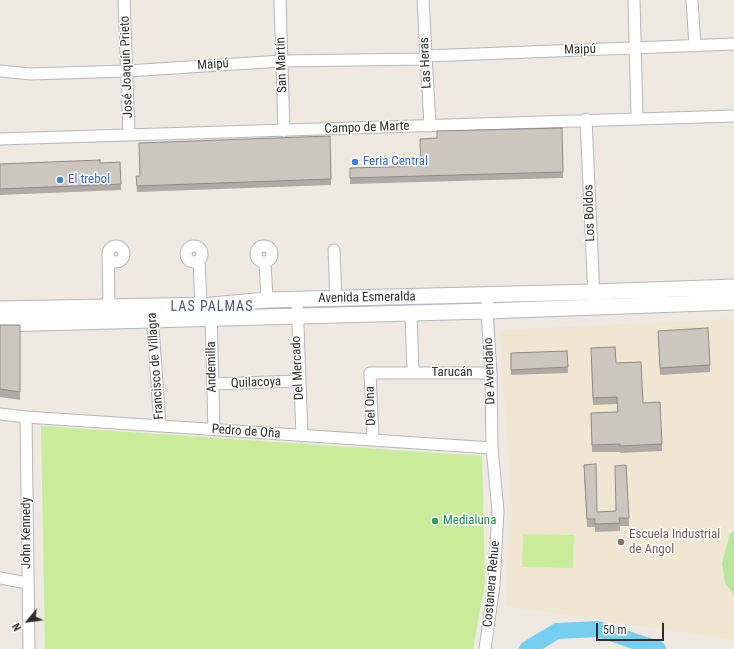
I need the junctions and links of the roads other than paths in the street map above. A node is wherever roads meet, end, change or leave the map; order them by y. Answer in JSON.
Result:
{"nodes":[{"id":1,"x":124,"y":0,"type":"edge"},
{"id":2,"x":280,"y":0,"type":"edge"},
{"id":3,"x":423,"y":0,"type":"edge"},
{"id":4,"x":634,"y":0,"type":"edge"},
{"id":5,"x":692,"y":0,"type":"edge"},
{"id":6,"x":734,"y":44,"type":"edge"},
{"id":7,"x":695,"y":46,"type":"junction"},
{"id":8,"x":636,"y":48,"type":"junction"},
{"id":9,"x":426,"y":57,"type":"junction"},
{"id":10,"x":282,"y":61,"type":"junction"},
{"id":11,"x":0,"y":71,"type":"edge"},
{"id":12,"x":127,"y":71,"type":"junction"},
{"id":13,"x":734,"y":116,"type":"edge"},
{"id":14,"x":638,"y":118,"type":"junction"},
{"id":15,"x":586,"y":119,"type":"junction"},
{"id":16,"x":430,"y":126,"type":"junction"},
{"id":17,"x":284,"y":131,"type":"junction"},
{"id":18,"x":129,"y":135,"type":"junction"},
{"id":19,"x":0,"y":139,"type":"edge"},
{"id":20,"x":334,"y":250,"type":"dead end"},
{"id":21,"x":108,"y":255,"type":"dead end"},
{"id":22,"x":199,"y":260,"type":"dead end"},
{"id":23,"x":265,"y":262,"type":"dead end"},
{"id":24,"x":734,"y":287,"type":"edge"},
{"id":25,"x":488,"y":295,"type":"junction"},
{"id":26,"x":398,"y":297,"type":"junction"},
{"id":27,"x":421,"y":297,"type":"junction"},
{"id":28,"x":296,"y":299,"type":"junction"},
{"id":29,"x":336,"y":299,"type":"junction"},
{"id":30,"x":594,"y":299,"type":"junction"},
{"id":31,"x":267,"y":300,"type":"junction"},
{"id":32,"x":734,"y":302,"type":"edge"},
{"id":33,"x":109,"y":307,"type":"junction"},
{"id":34,"x":0,"y":309,"type":"edge"},
{"id":35,"x":207,"y":309,"type":"junction"},
{"id":36,"x":487,"y":311,"type":"junction"},
{"id":37,"x":152,"y":313,"type":"junction"},
{"id":38,"x":410,"y":313,"type":"junction"},
{"id":39,"x":296,"y":316,"type":"junction"},
{"id":40,"x":0,"y":324,"type":"edge"},
{"id":41,"x":413,"y":372,"type":"junction"},
{"id":42,"x":370,"y":373,"type":"joint"},
{"id":43,"x":491,"y":373,"type":"junction"},
{"id":44,"x":298,"y":382,"type":"junction"},
{"id":45,"x":213,"y":384,"type":"junction"},
{"id":46,"x":0,"y":414,"type":"edge"},
{"id":47,"x":26,"y":417,"type":"junction"},
{"id":48,"x":160,"y":426,"type":"junction"},
{"id":49,"x":214,"y":430,"type":"junction"},
{"id":50,"x":302,"y":436,"type":"junction"},
{"id":51,"x":373,"y":440,"type":"junction"},
{"id":52,"x":492,"y":448,"type":"junction"},
{"id":53,"x":0,"y":578,"type":"edge"},
{"id":54,"x":27,"y":583,"type":"junction"},
{"id":55,"x":29,"y":649,"type":"edge"},
{"id":56,"x":485,"y":649,"type":"edge"}],
"edges":[{"from":1,"to":12,"type":"street","name":"José Joaquín Prieto"},
{"from":2,"to":10,"type":"street","name":"San Martín"},
{"from":3,"to":9,"type":"street","name":"Las Heras"},
{"from":4,"to":8,"type":"street"},
{"from":5,"to":7,"type":"street"},
{"from":6,"to":7,"type":"street","name":"Maipú"},
{"from":7,"to":8,"type":"street","name":"Maipú"},
{"from":8,"to":9,"type":"street","name":"Maipú"},
{"from":8,"to":14,"type":"street"},
{"from":9,"to":10,"type":"street","name":"Maipú"},
{"from":9,"to":16,"type":"street","name":"Las Heras"},
{"from":10,"to":12,"type":"street","name":"Maipú"},
{"from":10,"to":17,"type":"street","name":"San Martín"},
{"from":11,"to":12,"type":"street","name":"Maipú"},
{"from":12,"to":18,"type":"street","name":"José Joaquín Prieto"},
{"from":13,"to":14,"type":"street","name":"Campo de Marte"},
{"from":14,"to":15,"type":"street","name":"Campo de Marte"},
{"from":15,"to":16,"type":"street","name":"Campo de Marte"},
{"from":15,"to":30,"type":"street","name":"Los Boldos"},
{"from":16,"to":17,"type":"street","name":"Campo de Marte"},
{"from":17,"to":18,"type":"street","name":"Campo de Marte"},
{"from":18,"to":19,"type":"street","name":"Campo de Marte"},
{"from":20,"to":29,"type":"street"},
{"from":21,"to":33,"type":"street"},
{"from":22,"to":35,"type":"street","name":"Andemilla"},
{"from":23,"to":31,"type":"street"},
{"from":24,"to":30,"type":"street","name":"Avenida Esmeralda"},
{"from":25,"to":27,"type":"street","name":"Avenida Esmeralda"},
{"from":25,"to":30,"type":"street","name":"Avenida Esmeralda"},
{"from":25,"to":36,"type":"street","name":"De Avendaño"},
{"from":26,"to":27,"type":"street","name":"Avenida Esmeralda"},
{"from":26,"to":29,"type":"street","name":"Avenida Esmeralda"},
{"from":26,"to":38,"type":"street"},
{"from":27,"to":38,"type":"street"},
{"from":28,"to":29,"type":"street","name":"Avenida Esmeralda"},
{"from":28,"to":31,"type":"street","name":"Avenida Esmeralda"},
{"from":28,"to":39,"type":"street","name":"Del Mercado"},
{"from":30,"to":32,"type":"street","name":"Avenida Esmeralda"},
{"from":30,"to":36,"type":"street","name":"Avenida Esmeralda"},
{"from":31,"to":35,"type":"street","name":"Avenida Esmeralda"},
{"from":33,"to":34,"type":"street","name":"Avenida Esmeralda"},
{"from":33,"to":37,"type":"street","name":"Avenida Esmeralda"},
{"from":35,"to":37,"type":"street","name":"Avenida Esmeralda"},
{"from":35,"to":39,"type":"street","name":"Avenida Esmeralda"},
{"from":35,"to":45,"type":"street","name":"Andemilla"},
{"from":36,"to":38,"type":"street","name":"Avenida Esmeralda"},
{"from":36,"to":43,"type":"street","name":"De Avendaño"},
{"from":37,"to":40,"type":"street","name":"Avenida Esmeralda"},
{"from":37,"to":48,"type":"street","name":"Francisco de Villagra"},
{"from":38,"to":39,"type":"street","name":"Avenida Esmeralda"},
{"from":38,"to":41,"type":"street"},
{"from":39,"to":44,"type":"street","name":"Del Mercado"},
{"from":41,"to":42,"type":"street","name":"Tarucán"},
{"from":41,"to":43,"type":"street","name":"Tarucán"},
{"from":42,"to":51,"type":"street","name":"Del Ona"},
{"from":43,"to":52,"type":"street","name":"De Avendaño"},
{"from":44,"to":45,"type":"street","name":"Quilacoya"},
{"from":44,"to":50,"type":"street","name":"Del Mercado"},
{"from":45,"to":49,"type":"street","name":"Andemilla"},
{"from":46,"to":47,"type":"street","name":"Pedro de Oña"},
{"from":47,"to":48,"type":"street","name":"Pedro de Oña"},
{"from":47,"to":54,"type":"street","name":"John Kennedy"},
{"from":48,"to":49,"type":"street","name":"Pedro de Oña"},
{"from":49,"to":50,"type":"street","name":"Pedro de Oña"},
{"from":50,"to":51,"type":"street","name":"Pedro de Oña"},
{"from":51,"to":52,"type":"street","name":"Pedro de Oña"},
{"from":52,"to":56,"type":"street","name":"Costanera Rehue"},
{"from":53,"to":54,"type":"street"},
{"from":54,"to":55,"type":"street","name":"John Kennedy"}]}
